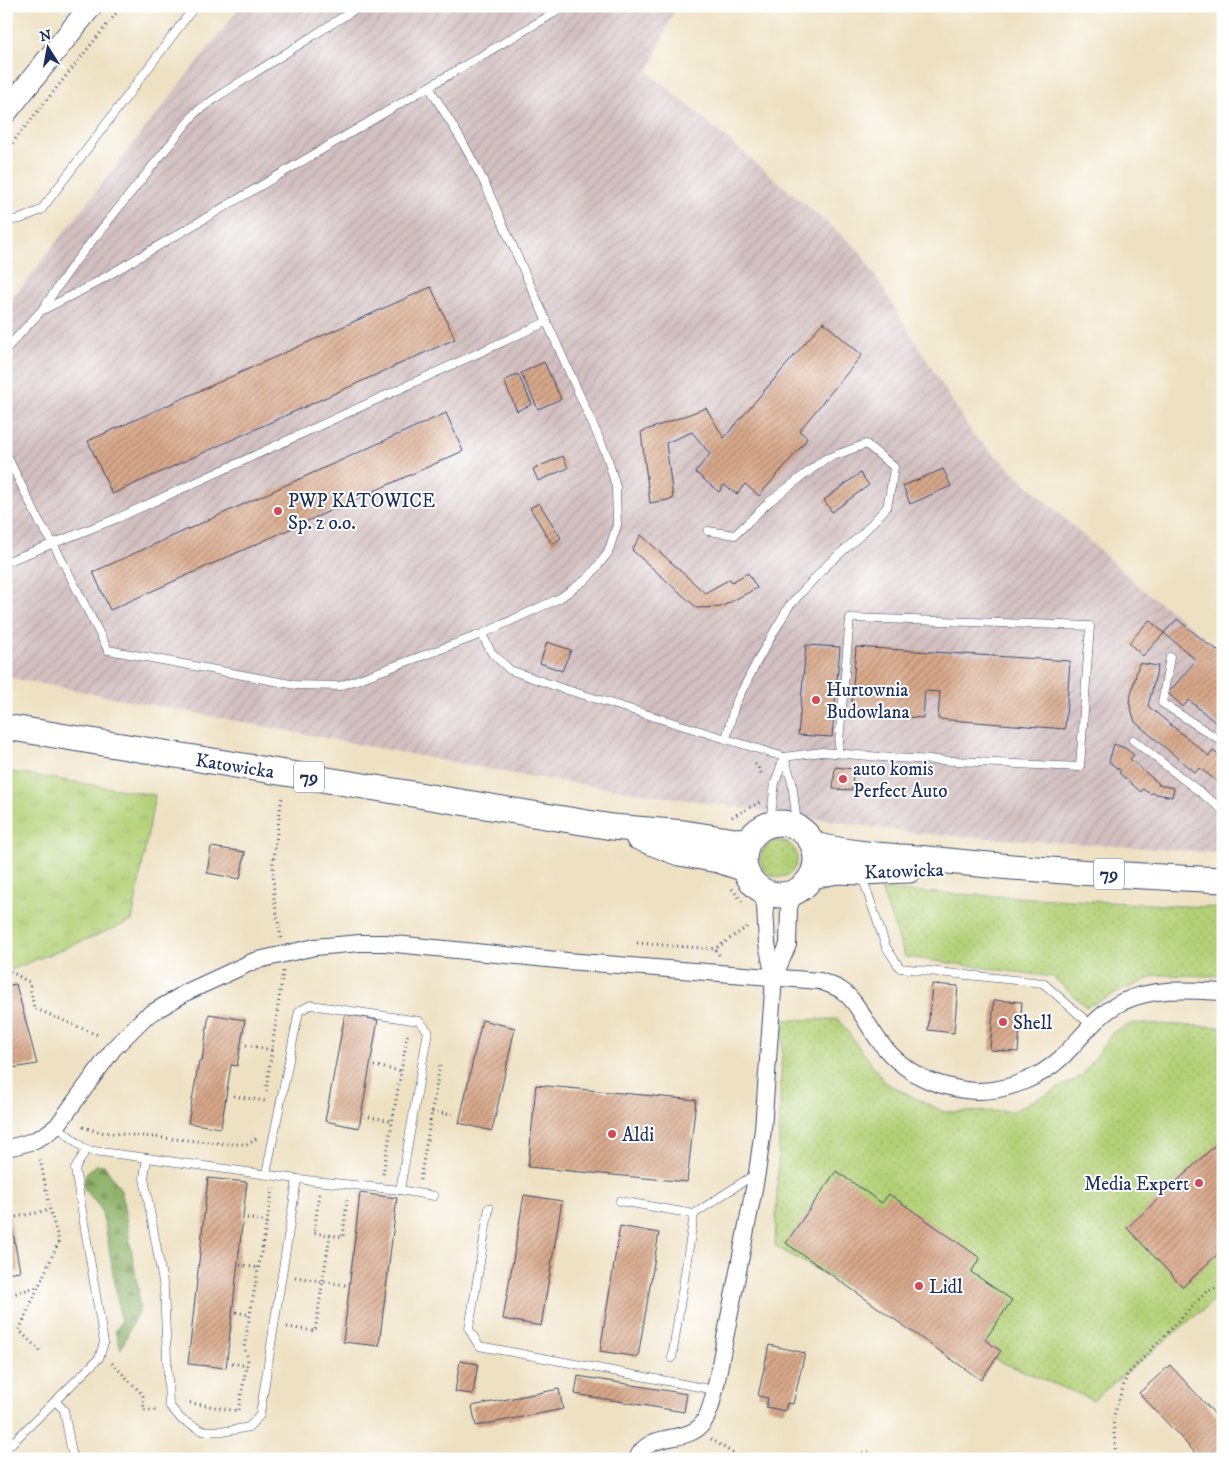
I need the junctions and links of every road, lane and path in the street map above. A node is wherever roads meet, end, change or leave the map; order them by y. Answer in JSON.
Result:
{"nodes":[{"id":1,"x":91,"y":6,"type":"edge"},
{"id":2,"x":122,"y":6,"type":"edge"},
{"id":3,"x":195,"y":6,"type":"edge"},
{"id":4,"x":360,"y":6,"type":"edge"},
{"id":5,"x":566,"y":6,"type":"edge"},
{"id":6,"x":429,"y":87,"type":"junction"},
{"id":7,"x":6,"y":112,"type":"edge"},
{"id":8,"x":6,"y":151,"type":"edge"},
{"id":9,"x":6,"y":221,"type":"edge"},
{"id":10,"x":41,"y":312,"type":"junction"},
{"id":11,"x":546,"y":322,"type":"junction"},
{"id":12,"x":6,"y":349,"type":"edge"},
{"id":13,"x":6,"y":454,"type":"edge"},
{"id":14,"x":708,"y":531,"type":"dead end"},
{"id":15,"x":53,"y":543,"type":"junction"},
{"id":16,"x":6,"y":562,"type":"edge"},
{"id":17,"x":482,"y":634,"type":"junction"},
{"id":18,"x":1170,"y":657,"type":"dead end"},
{"id":19,"x":6,"y":727,"type":"edge"},
{"id":20,"x":726,"y":739,"type":"junction"},
{"id":21,"x":1132,"y":740,"type":"dead end"},
{"id":22,"x":1223,"y":742,"type":"edge"},
{"id":23,"x":838,"y":753,"type":"junction"},
{"id":24,"x":784,"y":757,"type":"junction"},
{"id":25,"x":291,"y":799,"type":"dead end"},
{"id":26,"x":1223,"y":810,"type":"edge"},
{"id":27,"x":612,"y":827,"type":"junction"},
{"id":28,"x":757,"y":833,"type":"junction"},
{"id":29,"x":807,"y":837,"type":"junction"},
{"id":30,"x":995,"y":866,"type":"junction"},
{"id":31,"x":861,"y":872,"type":"junction"},
{"id":32,"x":737,"y":878,"type":"junction"},
{"id":33,"x":1223,"y":880,"type":"edge"},
{"id":34,"x":804,"y":884,"type":"junction"},
{"id":35,"x":760,"y":890,"type":"junction"},
{"id":36,"x":760,"y":924,"type":"junction"},
{"id":37,"x":637,"y":943,"type":"dead end"},
{"id":38,"x":715,"y":949,"type":"junction"},
{"id":39,"x":284,"y":954,"type":"junction"},
{"id":40,"x":6,"y":969,"type":"edge"},
{"id":41,"x":720,"y":974,"type":"junction"},
{"id":42,"x":774,"y":977,"type":"junction"},
{"id":43,"x":1223,"y":992,"type":"edge"},
{"id":44,"x":410,"y":1019,"type":"junction"},
{"id":45,"x":1091,"y":1026,"type":"junction"},
{"id":46,"x":246,"y":1045,"type":"dead end"},
{"id":47,"x":114,"y":1048,"type":"junction"},
{"id":48,"x":272,"y":1050,"type":"junction"},
{"id":49,"x":440,"y":1065,"type":"dead end"},
{"id":50,"x":374,"y":1066,"type":"dead end"},
{"id":51,"x":401,"y":1071,"type":"junction"},
{"id":52,"x":234,"y":1096,"type":"dead end"},
{"id":53,"x":265,"y":1101,"type":"junction"},
{"id":54,"x":264,"y":1110,"type":"dead end"},
{"id":55,"x":432,"y":1112,"type":"junction"},
{"id":56,"x":454,"y":1115,"type":"dead end"},
{"id":57,"x":364,"y":1116,"type":"dead end"},
{"id":58,"x":392,"y":1121,"type":"junction"},
{"id":59,"x":57,"y":1126,"type":"junction"},
{"id":60,"x":83,"y":1127,"type":"dead end"},
{"id":61,"x":258,"y":1137,"type":"dead end"},
{"id":62,"x":253,"y":1141,"type":"junction"},
{"id":63,"x":6,"y":1148,"type":"edge"},
{"id":64,"x":86,"y":1150,"type":"junction"},
{"id":65,"x":39,"y":1155,"type":"dead end"},
{"id":66,"x":270,"y":1157,"type":"junction"},
{"id":67,"x":147,"y":1158,"type":"junction"},
{"id":68,"x":757,"y":1173,"type":"junction"},
{"id":69,"x":266,"y":1174,"type":"junction"},
{"id":70,"x":276,"y":1176,"type":"junction"},
{"id":71,"x":402,"y":1177,"type":"junction"},
{"id":72,"x":298,"y":1179,"type":"junction"},
{"id":73,"x":273,"y":1188,"type":"junction"},
{"id":74,"x":296,"y":1190,"type":"junction"},
{"id":75,"x":400,"y":1190,"type":"junction"},
{"id":76,"x":319,"y":1194,"type":"junction"},
{"id":77,"x":328,"y":1195,"type":"dead end"},
{"id":78,"x":434,"y":1196,"type":"dead end"},
{"id":79,"x":338,"y":1197,"type":"dead end"},
{"id":80,"x":620,"y":1201,"type":"dead end"},
{"id":81,"x":490,"y":1208,"type":"dead end"},
{"id":82,"x":50,"y":1210,"type":"junction"},
{"id":83,"x":694,"y":1214,"type":"junction"},
{"id":84,"x":11,"y":1218,"type":"dead end"},
{"id":85,"x":247,"y":1218,"type":"dead end"},
{"id":86,"x":267,"y":1222,"type":"junction"},
{"id":87,"x":330,"y":1236,"type":"junction"},
{"id":88,"x":240,"y":1265,"type":"dead end"},
{"id":89,"x":259,"y":1268,"type":"junction"},
{"id":90,"x":282,"y":1275,"type":"junction"},
{"id":91,"x":323,"y":1281,"type":"junction"},
{"id":92,"x":346,"y":1285,"type":"dead end"},
{"id":93,"x":1223,"y":1285,"type":"edge"},
{"id":94,"x":38,"y":1287,"type":"junction"},
{"id":95,"x":6,"y":1296,"type":"edge"},
{"id":96,"x":236,"y":1312,"type":"dead end"},
{"id":97,"x":250,"y":1314,"type":"junction"},
{"id":98,"x":274,"y":1325,"type":"junction"},
{"id":99,"x":40,"y":1351,"type":"dead end"},
{"id":100,"x":101,"y":1352,"type":"junction"},
{"id":101,"x":672,"y":1358,"type":"dead end"},
{"id":102,"x":232,"y":1362,"type":"dead end"},
{"id":103,"x":247,"y":1366,"type":"junction"},
{"id":104,"x":715,"y":1390,"type":"junction"},
{"id":105,"x":55,"y":1401,"type":"junction"},
{"id":106,"x":172,"y":1409,"type":"junction"},
{"id":107,"x":697,"y":1430,"type":"junction"},
{"id":108,"x":6,"y":1449,"type":"edge"},
{"id":109,"x":73,"y":1459,"type":"edge"},
{"id":110,"x":638,"y":1459,"type":"edge"},
{"id":111,"x":742,"y":1459,"type":"edge"},
{"id":112,"x":838,"y":1459,"type":"edge"},
{"id":113,"x":881,"y":1459,"type":"edge"},
{"id":114,"x":1116,"y":1459,"type":"edge"}],
"edges":[{"from":1,"to":7,"type":"street"},
{"from":2,"to":8,"type":"path"},
{"from":3,"to":9,"type":"lane"},
{"from":4,"to":10,"type":"lane"},
{"from":5,"to":6,"type":"lane"},
{"from":6,"to":10,"type":"lane"},
{"from":6,"to":11,"type":"lane"},
{"from":10,"to":12,"type":"lane"},
{"from":11,"to":15,"type":"lane"},
{"from":11,"to":17,"type":"lane"},
{"from":13,"to":15,"type":"lane"},
{"from":14,"to":20,"type":"lane"},
{"from":15,"to":16,"type":"lane"},
{"from":15,"to":17,"type":"lane"},
{"from":17,"to":20,"type":"lane"},
{"from":18,"to":22,"type":"lane"},
{"from":19,"to":27,"type":"main road","name":"Katowicka","number":"79"},
{"from":20,"to":24,"type":"lane"},
{"from":21,"to":26,"type":"lane"},
{"from":23,"to":23,"type":"lane"},
{"from":23,"to":24,"type":"lane"},
{"from":24,"to":28,"type":"lane"},
{"from":24,"to":29,"type":"lane"},
{"from":25,"to":39,"type":"path"},
{"from":27,"to":28,"type":"main road","name":"Katowicka","number":"79"},
{"from":27,"to":32,"type":"main road","name":"Katowicka","number":"79"},
{"from":28,"to":29,"type":"main road","number":"79"},
{"from":28,"to":32,"type":"main road"},
{"from":29,"to":30,"type":"main road","name":"Katowicka","number":"79"},
{"from":29,"to":34,"type":"main road"},
{"from":30,"to":31,"type":"main road","name":"Katowicka","number":"79"},
{"from":30,"to":33,"type":"main road","name":"Katowicka","number":"79"},
{"from":31,"to":34,"type":"main road","name":"Katowicka","number":"79"},
{"from":31,"to":45,"type":"lane"},
{"from":32,"to":35,"type":"main road"},
{"from":32,"to":36,"type":"path"},
{"from":34,"to":35,"type":"main road","number":"79"},
{"from":34,"to":42,"type":"street"},
{"from":35,"to":36,"type":"street"},
{"from":36,"to":38,"type":"path"},
{"from":36,"to":42,"type":"street"},
{"from":37,"to":38,"type":"path"},
{"from":38,"to":41,"type":"path"},
{"from":39,"to":41,"type":"street"},
{"from":39,"to":47,"type":"street"},
{"from":39,"to":48,"type":"path"},
{"from":40,"to":47,"type":"path"},
{"from":41,"to":42,"type":"street"},
{"from":42,"to":45,"type":"street"},
{"from":42,"to":68,"type":"street"},
{"from":43,"to":45,"type":"street"},
{"from":44,"to":51,"type":"path"},
{"from":44,"to":66,"type":"lane"},
{"from":44,"to":71,"type":"lane"},
{"from":46,"to":48,"type":"path"},
{"from":47,"to":59,"type":"street"},
{"from":48,"to":53,"type":"path"},
{"from":49,"to":55,"type":"path"},
{"from":50,"to":51,"type":"path"},
{"from":51,"to":58,"type":"path"},
{"from":52,"to":53,"type":"path"},
{"from":53,"to":54,"type":"path"},
{"from":55,"to":56,"type":"path"},
{"from":55,"to":71,"type":"path"},
{"from":57,"to":58,"type":"path"},
{"from":58,"to":71,"type":"path"},
{"from":59,"to":63,"type":"street"},
{"from":59,"to":64,"type":"lane"},
{"from":60,"to":62,"type":"path"},
{"from":61,"to":62,"type":"path"},
{"from":62,"to":66,"type":"path"},
{"from":64,"to":67,"type":"lane"},
{"from":64,"to":100,"type":"lane"},
{"from":65,"to":82,"type":"path"},
{"from":66,"to":69,"type":"lane"},
{"from":67,"to":69,"type":"lane"},
{"from":67,"to":106,"type":"lane"},
{"from":68,"to":83,"type":"lane"},
{"from":68,"to":104,"type":"street"},
{"from":69,"to":70,"type":"lane"},
{"from":70,"to":72,"type":"lane"},
{"from":70,"to":73,"type":"path"},
{"from":71,"to":75,"type":"lane"},
{"from":72,"to":74,"type":"lane"},
{"from":72,"to":75,"type":"lane"},
{"from":73,"to":74,"type":"path"},
{"from":73,"to":86,"type":"path"},
{"from":74,"to":76,"type":"path"},
{"from":74,"to":90,"type":"lane"},
{"from":75,"to":78,"type":"lane"},
{"from":76,"to":77,"type":"path"},
{"from":76,"to":87,"type":"path"},
{"from":79,"to":87,"type":"path"},
{"from":80,"to":83,"type":"lane"},
{"from":81,"to":104,"type":"lane"},
{"from":82,"to":84,"type":"path"},
{"from":82,"to":94,"type":"path"},
{"from":83,"to":101,"type":"lane"},
{"from":85,"to":86,"type":"path"},
{"from":86,"to":89,"type":"path"},
{"from":87,"to":91,"type":"path"},
{"from":88,"to":89,"type":"path"},
{"from":89,"to":97,"type":"path"},
{"from":90,"to":91,"type":"path"},
{"from":90,"to":98,"type":"lane"},
{"from":91,"to":92,"type":"path"},
{"from":91,"to":98,"type":"path"},
{"from":93,"to":114,"type":"path"},
{"from":94,"to":95,"type":"path"},
{"from":94,"to":99,"type":"path"},
{"from":96,"to":97,"type":"path"},
{"from":97,"to":103,"type":"path"},
{"from":98,"to":106,"type":"lane"},
{"from":100,"to":105,"type":"lane"},
{"from":100,"to":106,"type":"path"},
{"from":102,"to":103,"type":"path"},
{"from":103,"to":106,"type":"path"},
{"from":104,"to":107,"type":"street"},
{"from":105,"to":108,"type":"lane"},
{"from":105,"to":109,"type":"lane"},
{"from":107,"to":110,"type":"street"},
{"from":107,"to":111,"type":"path"},
{"from":112,"to":113,"type":"path"}]}
